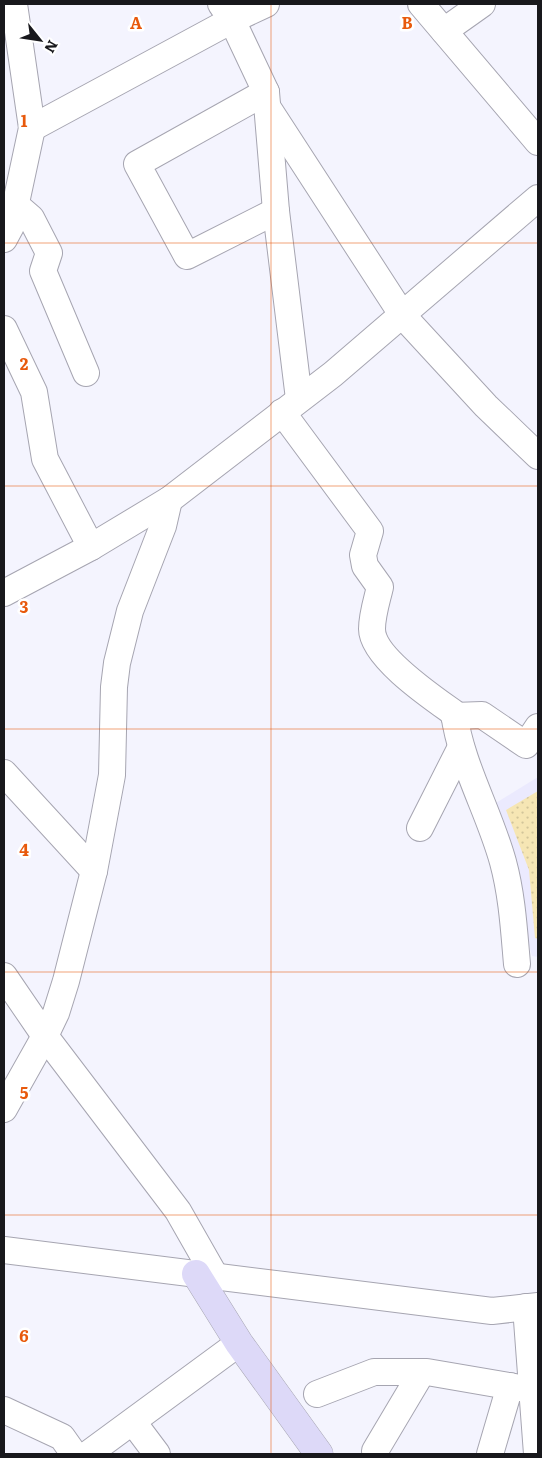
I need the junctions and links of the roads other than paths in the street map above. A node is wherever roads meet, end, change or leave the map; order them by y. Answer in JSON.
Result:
{"nodes":[{"id":1,"x":14,"y":4,"type":"edge"},
{"id":2,"x":266,"y":4,"type":"edge"},
{"id":3,"x":421,"y":4,"type":"edge"},
{"id":4,"x":482,"y":4,"type":"edge"},
{"id":5,"x":226,"y":12,"type":"edge"},
{"id":6,"x":444,"y":31,"type":"junction"},
{"id":7,"x":267,"y":100,"type":"junction"},
{"id":8,"x":32,"y":128,"type":"junction"},
{"id":9,"x":538,"y":142,"type":"edge"},
{"id":10,"x":538,"y":198,"type":"edge"},
{"id":11,"x":16,"y":205,"type":"junction"},
{"id":12,"x":276,"y":212,"type":"junction"},
{"id":13,"x":4,"y":239,"type":"edge"},
{"id":14,"x":403,"y":316,"type":"junction"},
{"id":15,"x":4,"y":329,"type":"edge"},
{"id":16,"x":86,"y":373,"type":"dead end"},
{"id":17,"x":290,"y":406,"type":"junction"},
{"id":18,"x":538,"y":456,"type":"edge"},
{"id":19,"x":169,"y":500,"type":"junction"},
{"id":20,"x":91,"y":546,"type":"junction"},
{"id":21,"x":4,"y":593,"type":"edge"},
{"id":22,"x":454,"y":716,"type":"junction"},
{"id":23,"x":538,"y":727,"type":"edge"},
{"id":24,"x":461,"y":747,"type":"junction"},
{"id":25,"x":4,"y":773,"type":"edge"},
{"id":26,"x":420,"y":828,"type":"dead end"},
{"id":27,"x":94,"y":871,"type":"junction"},
{"id":28,"x":517,"y":964,"type":"dead end"},
{"id":29,"x":4,"y":976,"type":"edge"},
{"id":30,"x":45,"y":1036,"type":"junction"},
{"id":31,"x":4,"y":1109,"type":"edge"},
{"id":32,"x":4,"y":1250,"type":"edge"},
{"id":33,"x":205,"y":1275,"type":"junction"},
{"id":34,"x":532,"y":1307,"type":"edge"},
{"id":35,"x":239,"y":1343,"type":"junction"},
{"id":36,"x":422,"y":1372,"type":"junction"},
{"id":37,"x":521,"y":1388,"type":"junction"},
{"id":38,"x":317,"y":1394,"type":"dead end"},
{"id":39,"x":4,"y":1410,"type":"edge"},
{"id":40,"x":133,"y":1422,"type":"junction"},
{"id":41,"x":375,"y":1452,"type":"dead end"},
{"id":42,"x":74,"y":1454,"type":"edge"},
{"id":43,"x":88,"y":1454,"type":"edge"},
{"id":44,"x":157,"y":1454,"type":"edge"},
{"id":45,"x":319,"y":1454,"type":"edge"},
{"id":46,"x":490,"y":1454,"type":"edge"},
{"id":47,"x":537,"y":1454,"type":"edge"}],
"edges":[{"from":1,"to":8,"type":"street"},
{"from":2,"to":5,"type":"street"},
{"from":3,"to":6,"type":"street"},
{"from":4,"to":6,"type":"street"},
{"from":5,"to":7,"type":"street"},
{"from":5,"to":8,"type":"street"},
{"from":6,"to":9,"type":"street"},
{"from":7,"to":12,"type":"street"},
{"from":7,"to":12,"type":"street"},
{"from":7,"to":14,"type":"street"},
{"from":8,"to":11,"type":"street"},
{"from":10,"to":14,"type":"street"},
{"from":11,"to":13,"type":"street"},
{"from":11,"to":16,"type":"street"},
{"from":12,"to":17,"type":"street"},
{"from":14,"to":17,"type":"street"},
{"from":14,"to":18,"type":"street"},
{"from":15,"to":20,"type":"street"},
{"from":17,"to":19,"type":"street"},
{"from":17,"to":22,"type":"street"},
{"from":19,"to":20,"type":"street"},
{"from":19,"to":27,"type":"street"},
{"from":20,"to":21,"type":"street"},
{"from":22,"to":23,"type":"street"},
{"from":22,"to":24,"type":"street"},
{"from":24,"to":26,"type":"street"},
{"from":24,"to":28,"type":"street"},
{"from":25,"to":27,"type":"street"},
{"from":27,"to":30,"type":"street"},
{"from":29,"to":30,"type":"street"},
{"from":30,"to":31,"type":"street"},
{"from":30,"to":33,"type":"street"},
{"from":32,"to":33,"type":"street"},
{"from":33,"to":34,"type":"street"},
{"from":33,"to":35,"type":"street"},
{"from":34,"to":37,"type":"street"},
{"from":35,"to":40,"type":"street"},
{"from":35,"to":45,"type":"street"},
{"from":36,"to":37,"type":"street"},
{"from":36,"to":38,"type":"street"},
{"from":36,"to":41,"type":"street"},
{"from":37,"to":46,"type":"street"},
{"from":37,"to":47,"type":"street"},
{"from":39,"to":42,"type":"street"},
{"from":40,"to":43,"type":"street"},
{"from":40,"to":44,"type":"street"}]}
